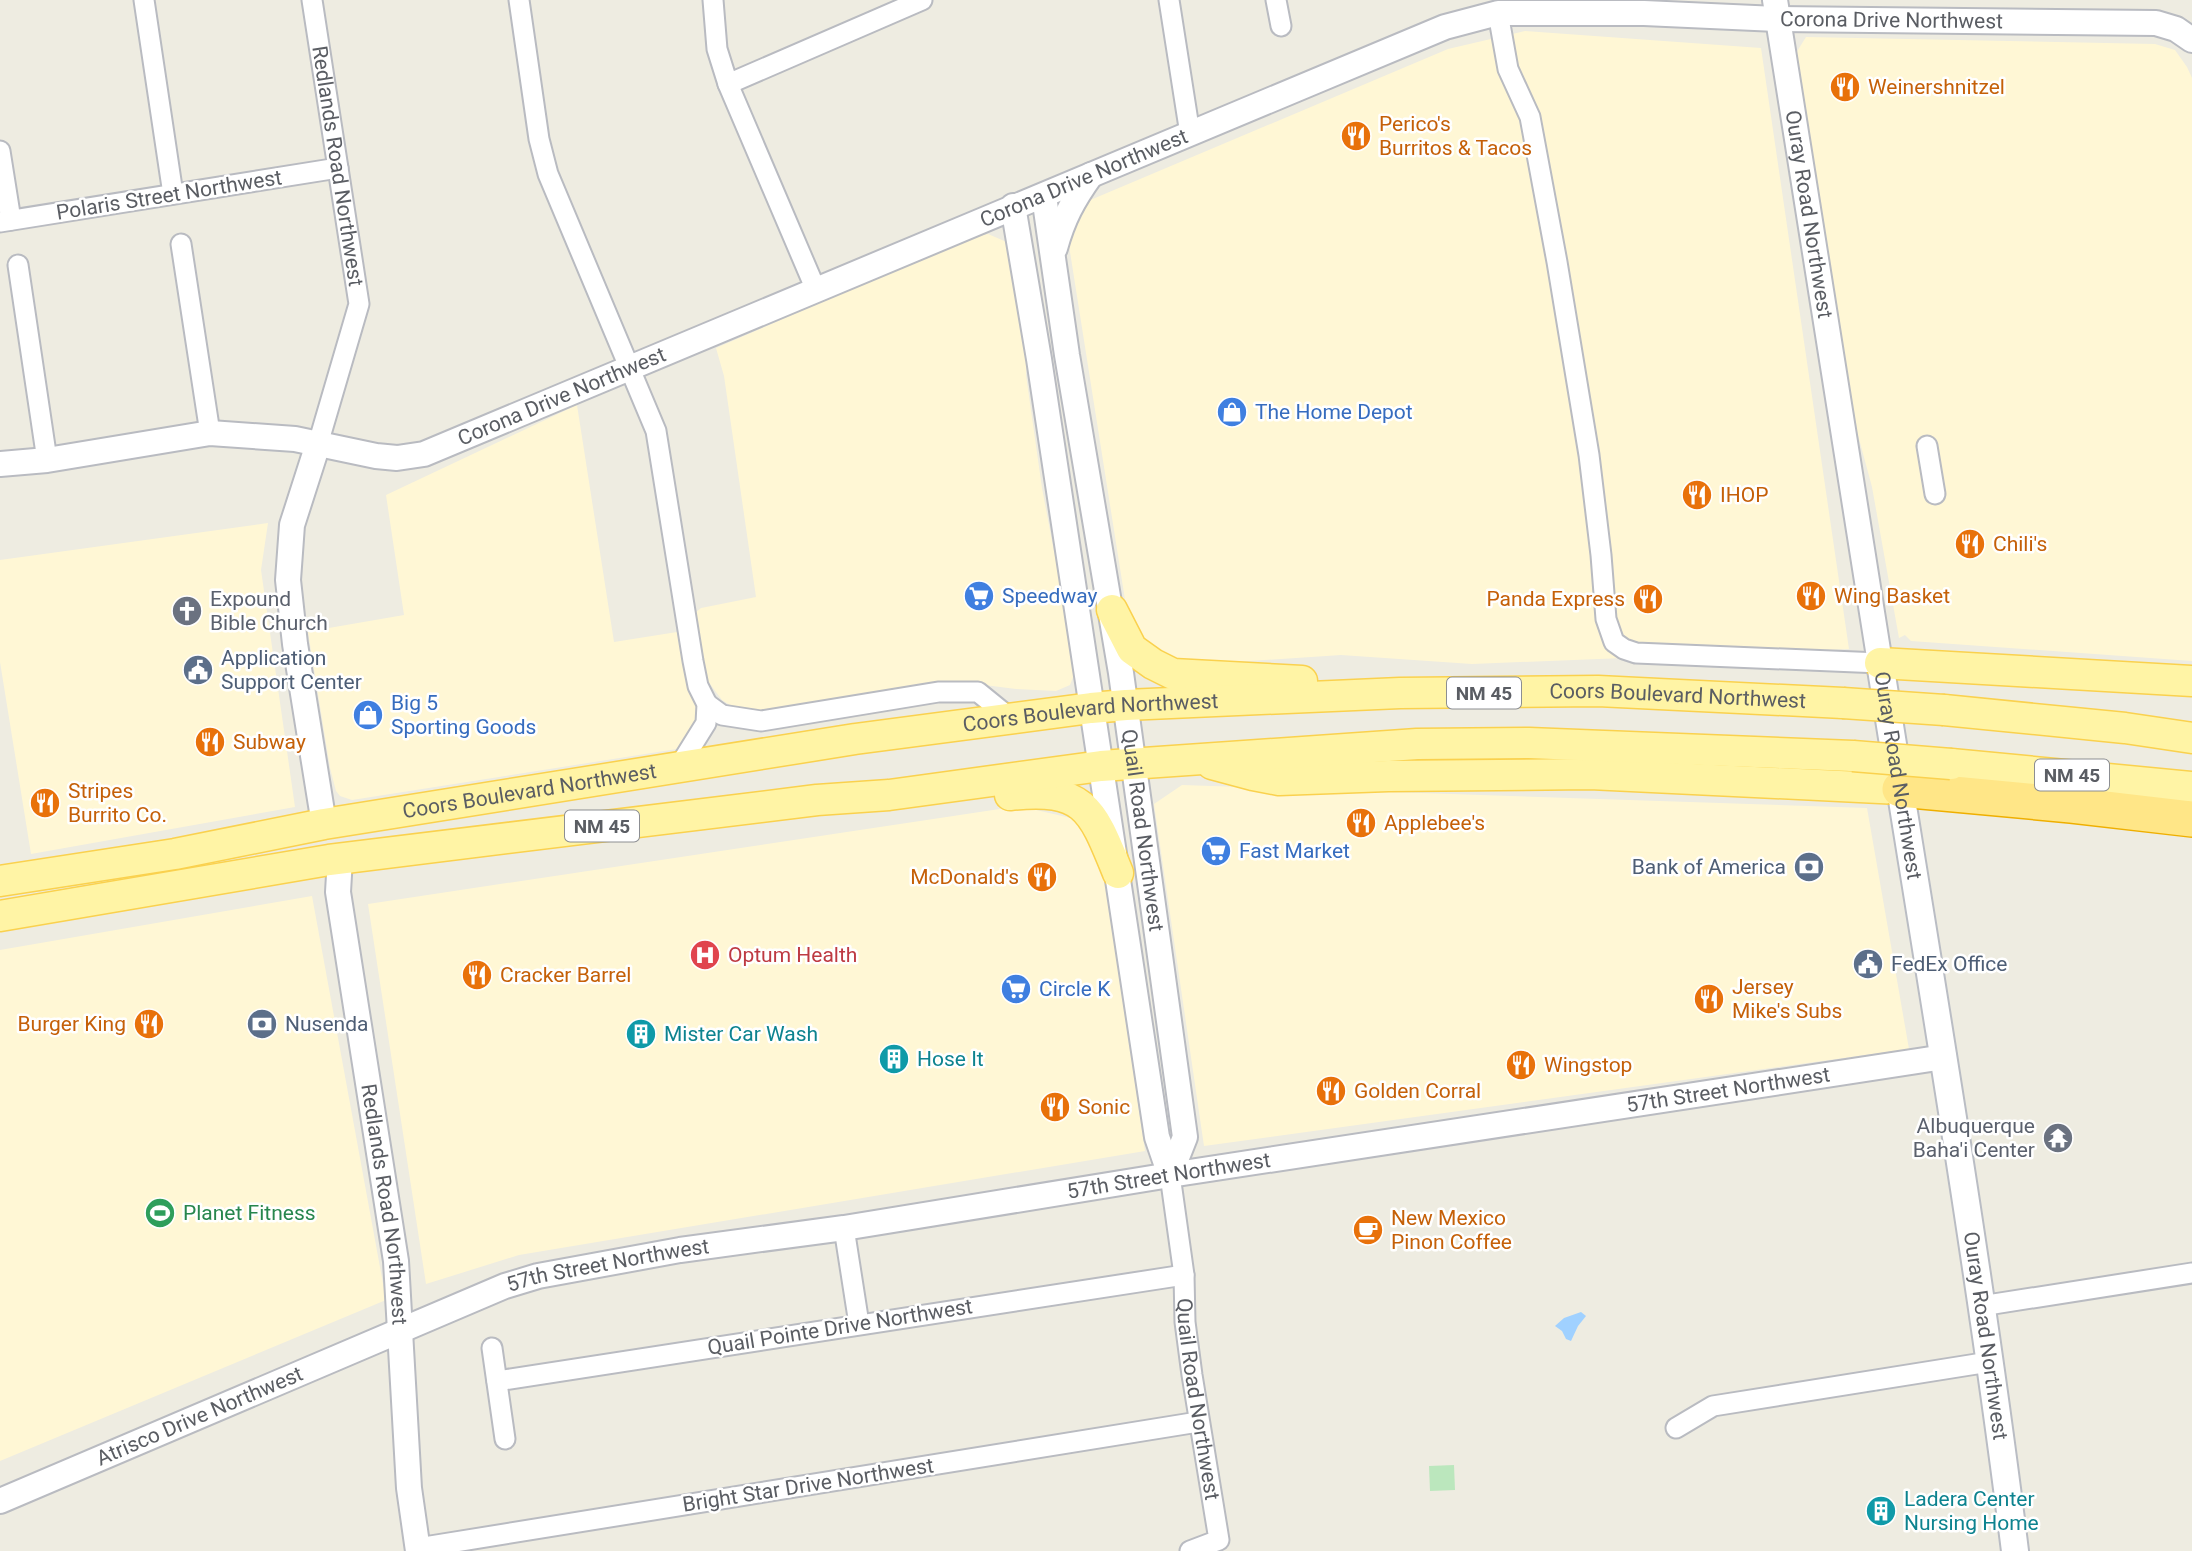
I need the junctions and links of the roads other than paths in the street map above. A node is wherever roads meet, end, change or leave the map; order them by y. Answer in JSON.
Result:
{"nodes":[{"id":1,"x":145,"y":0,"type":"edge"},
{"id":2,"x":312,"y":0,"type":"edge"},
{"id":3,"x":519,"y":0,"type":"edge"},
{"id":4,"x":713,"y":0,"type":"edge"},
{"id":5,"x":922,"y":0,"type":"edge"},
{"id":6,"x":1169,"y":0,"type":"edge"},
{"id":7,"x":1276,"y":0,"type":"edge"},
{"id":8,"x":1776,"y":9,"type":"edge"},
{"id":9,"x":1498,"y":13,"type":"junction"},
{"id":10,"x":1281,"y":26,"type":"dead end"},
{"id":11,"x":2192,"y":40,"type":"edge"},
{"id":12,"x":728,"y":84,"type":"junction"},
{"id":13,"x":1190,"y":134,"type":"junction"},
{"id":14,"x":0,"y":151,"type":"edge"},
{"id":15,"x":338,"y":168,"type":"junction"},
{"id":16,"x":1091,"y":174,"type":"junction"},
{"id":17,"x":173,"y":194,"type":"junction"},
{"id":18,"x":1044,"y":196,"type":"junction"},
{"id":19,"x":1013,"y":206,"type":"junction"},
{"id":20,"x":6,"y":221,"type":"edge"},
{"id":21,"x":181,"y":244,"type":"dead end"},
{"id":22,"x":1053,"y":256,"type":"junction"},
{"id":23,"x":18,"y":265,"type":"dead end"},
{"id":24,"x":816,"y":290,"type":"junction"},
{"id":25,"x":1067,"y":355,"type":"junction"},
{"id":26,"x":1039,"y":359,"type":"junction"},
{"id":27,"x":630,"y":369,"type":"junction"},
{"id":28,"x":210,"y":433,"type":"junction"},
{"id":29,"x":318,"y":444,"type":"junction"},
{"id":30,"x":1927,"y":446,"type":"dead end"},
{"id":31,"x":47,"y":460,"type":"junction"},
{"id":32,"x":0,"y":464,"type":"edge"},
{"id":33,"x":1935,"y":494,"type":"dead end"},
{"id":34,"x":1112,"y":610,"type":"junction"},
{"id":35,"x":1880,"y":663,"type":"junction"},
{"id":36,"x":2192,"y":681,"type":"edge"},
{"id":37,"x":1400,"y":693,"type":"junction"},
{"id":38,"x":707,"y":704,"type":"junction"},
{"id":39,"x":1126,"y":705,"type":"junction"},
{"id":40,"x":1091,"y":708,"type":"junction"},
{"id":41,"x":1010,"y":718,"type":"junction"},
{"id":42,"x":2125,"y":728,"type":"junction"},
{"id":43,"x":2192,"y":731,"type":"edge"},
{"id":44,"x":2192,"y":738,"type":"edge"},
{"id":45,"x":1192,"y":758,"type":"junction"},
{"id":46,"x":1133,"y":763,"type":"junction"},
{"id":47,"x":1101,"y":765,"type":"junction"},
{"id":48,"x":678,"y":768,"type":"junction"},
{"id":49,"x":2192,"y":786,"type":"edge"},
{"id":50,"x":1900,"y":789,"type":"junction"},
{"id":51,"x":889,"y":795,"type":"junction"},
{"id":52,"x":480,"y":799,"type":"junction"},
{"id":53,"x":2192,"y":820,"type":"edge"},
{"id":54,"x":324,"y":824,"type":"junction"},
{"id":55,"x":340,"y":858,"type":"junction"},
{"id":56,"x":1118,"y":873,"type":"junction"},
{"id":57,"x":0,"y":881,"type":"edge"},
{"id":58,"x":189,"y":884,"type":"junction"},
{"id":59,"x":0,"y":916,"type":"edge"},
{"id":60,"x":1944,"y":1057,"type":"junction"},
{"id":61,"x":1170,"y":1175,"type":"junction"},
{"id":62,"x":844,"y":1228,"type":"junction"},
{"id":63,"x":2192,"y":1273,"type":"edge"},
{"id":64,"x":1184,"y":1275,"type":"junction"},
{"id":65,"x":1981,"y":1306,"type":"junction"},
{"id":66,"x":859,"y":1324,"type":"junction"},
{"id":67,"x":401,"y":1331,"type":"junction"},
{"id":68,"x":492,"y":1348,"type":"dead end"},
{"id":69,"x":1990,"y":1362,"type":"junction"},
{"id":70,"x":496,"y":1381,"type":"junction"},
{"id":71,"x":1198,"y":1422,"type":"junction"},
{"id":72,"x":1676,"y":1427,"type":"dead end"},
{"id":73,"x":505,"y":1439,"type":"dead end"},
{"id":74,"x":0,"y":1501,"type":"edge"},
{"id":75,"x":418,"y":1550,"type":"edge"},
{"id":76,"x":1190,"y":1551,"type":"edge"},
{"id":77,"x":2015,"y":1551,"type":"edge"}],
"edges":[{"from":1,"to":17,"type":"street"},
{"from":2,"to":15,"type":"street","name":"Redlands Road Northwest"},
{"from":3,"to":27,"type":"street"},
{"from":4,"to":12,"type":"street"},
{"from":5,"to":12,"type":"street"},
{"from":6,"to":13,"type":"street"},
{"from":7,"to":10,"type":"street"},
{"from":8,"to":9,"type":"street","name":"Corona Drive Northwest"},
{"from":8,"to":11,"type":"street","name":"Corona Drive Northwest"},
{"from":8,"to":35,"type":"street","name":"Ouray Road Northwest"},
{"from":9,"to":13,"type":"street","name":"Corona Drive Northwest"},
{"from":9,"to":35,"type":"street"},
{"from":12,"to":24,"type":"street"},
{"from":13,"to":16,"type":"street","name":"Corona Drive Northwest"},
{"from":14,"to":20,"type":"street"},
{"from":15,"to":17,"type":"street","name":"Polaris Street Northwest"},
{"from":15,"to":29,"type":"street","name":"Redlands Road Northwest"},
{"from":16,"to":18,"type":"street","name":"Corona Drive Northwest"},
{"from":16,"to":22,"type":"street"},
{"from":17,"to":20,"type":"street","name":"Polaris Street Northwest"},
{"from":18,"to":19,"type":"street","name":"Corona Drive Northwest"},
{"from":18,"to":22,"type":"street","name":"Quail Road Northwest"},
{"from":19,"to":24,"type":"street","name":"Corona Drive Northwest"},
{"from":19,"to":26,"type":"street","name":"Quail Road Northwest"},
{"from":21,"to":28,"type":"street"},
{"from":22,"to":25,"type":"street","name":"Quail Road Northwest"},
{"from":23,"to":31,"type":"street"},
{"from":24,"to":27,"type":"street","name":"Corona Drive Northwest"},
{"from":25,"to":26,"type":"street"},
{"from":25,"to":34,"type":"street","name":"Quail Road Northwest"},
{"from":26,"to":40,"type":"street","name":"Quail Road Northwest"},
{"from":27,"to":29,"type":"street","name":"Corona Drive Northwest"},
{"from":27,"to":38,"type":"street"},
{"from":28,"to":29,"type":"street","name":"Corona Drive Northwest"},
{"from":28,"to":31,"type":"street","name":"Corona Drive Northwest"},
{"from":29,"to":54,"type":"street","name":"Redlands Road Northwest"},
{"from":30,"to":33,"type":"street"},
{"from":31,"to":32,"type":"street","name":"Corona Drive Northwest"},
{"from":34,"to":37,"type":"main road"},
{"from":34,"to":39,"type":"street","name":"Quail Road Northwest"},
{"from":35,"to":36,"type":"main road"},
{"from":35,"to":50,"type":"main road","name":"Ouray Road Northwest"},
{"from":37,"to":39,"type":"main road","name":"Coors Boulevard Northwest","number":"NM 45"},
{"from":37,"to":42,"type":"main road","name":"Coors Boulevard Northwest","number":"NM 45","bridge":true},
{"from":38,"to":41,"type":"street"},
{"from":38,"to":48,"type":"street"},
{"from":39,"to":40,"type":"main road","name":"Coors Boulevard Northwest","number":"NM 45"},
{"from":39,"to":46,"type":"street","name":"Quail Road Northwest"},
{"from":40,"to":41,"type":"main road","name":"Coors Boulevard Northwest","number":"NM 45"},
{"from":40,"to":47,"type":"street","name":"Quail Road Northwest"},
{"from":41,"to":48,"type":"main road","name":"Coors Boulevard Northwest","number":"NM 45"},
{"from":42,"to":43,"type":"main road"},
{"from":42,"to":44,"type":"main road","name":"Coors Boulevard Northwest","number":"NM 45"},
{"from":45,"to":46,"type":"main road","name":"Coors Boulevard Northwest","number":"NM 45"},
{"from":45,"to":49,"type":"main road","name":"Coors Boulevard Northwest","number":"NM 45","bridge":true},
{"from":45,"to":50,"type":"main road"},
{"from":46,"to":47,"type":"main road","name":"Coors Boulevard Northwest","number":"NM 45"},
{"from":46,"to":61,"type":"street","name":"Quail Road Northwest"},
{"from":47,"to":51,"type":"main road","name":"Coors Boulevard Northwest","number":"NM 45"},
{"from":47,"to":56,"type":"street","name":"Quail Road Northwest"},
{"from":48,"to":52,"type":"main road","name":"Coors Boulevard Northwest","number":"NM 45"},
{"from":50,"to":53,"type":"highway"},
{"from":50,"to":60,"type":"main road","name":"Ouray Road Northwest"},
{"from":51,"to":55,"type":"main road","name":"Coors Boulevard Northwest","number":"NM 45"},
{"from":51,"to":56,"type":"main road"},
{"from":52,"to":54,"type":"main road","name":"Coors Boulevard Northwest","number":"NM 45"},
{"from":52,"to":55,"type":"main road"},
{"from":54,"to":57,"type":"main road","name":"Coors Boulevard Northwest","number":"NM 45"},
{"from":54,"to":58,"type":"main road"},
{"from":55,"to":58,"type":"main road","name":"Coors Boulevard Northwest","number":"NM 45"},
{"from":55,"to":67,"type":"street","name":"Redlands Road Northwest"},
{"from":56,"to":61,"type":"street","name":"Quail Road Northwest"},
{"from":58,"to":59,"type":"main road","name":"Coors Boulevard Northwest","number":"NM 45"},
{"from":60,"to":61,"type":"street","name":"57th Street Northwest"},
{"from":60,"to":65,"type":"main road","name":"Ouray Road Northwest"},
{"from":61,"to":62,"type":"street","name":"57th Street Northwest"},
{"from":61,"to":64,"type":"street","name":"Quail Road Northwest"},
{"from":62,"to":66,"type":"street"},
{"from":62,"to":67,"type":"street","name":"57th Street Northwest"},
{"from":63,"to":65,"type":"street"},
{"from":64,"to":66,"type":"street","name":"Quail Pointe Drive Northwest"},
{"from":64,"to":71,"type":"street","name":"Quail Road Northwest"},
{"from":65,"to":69,"type":"main road","name":"Ouray Road Northwest"},
{"from":66,"to":70,"type":"street","name":"Quail Pointe Drive Northwest"},
{"from":67,"to":74,"type":"street","name":"Atrisco Drive Northwest"},
{"from":67,"to":75,"type":"street","name":"Redlands Road Northwest"},
{"from":68,"to":70,"type":"street"},
{"from":69,"to":72,"type":"street"},
{"from":69,"to":77,"type":"main road","name":"Ouray Road Northwest"},
{"from":70,"to":73,"type":"street"},
{"from":71,"to":75,"type":"street","name":"Bright Star Drive Northwest"},
{"from":71,"to":76,"type":"street","name":"Quail Road Northwest"}]}
